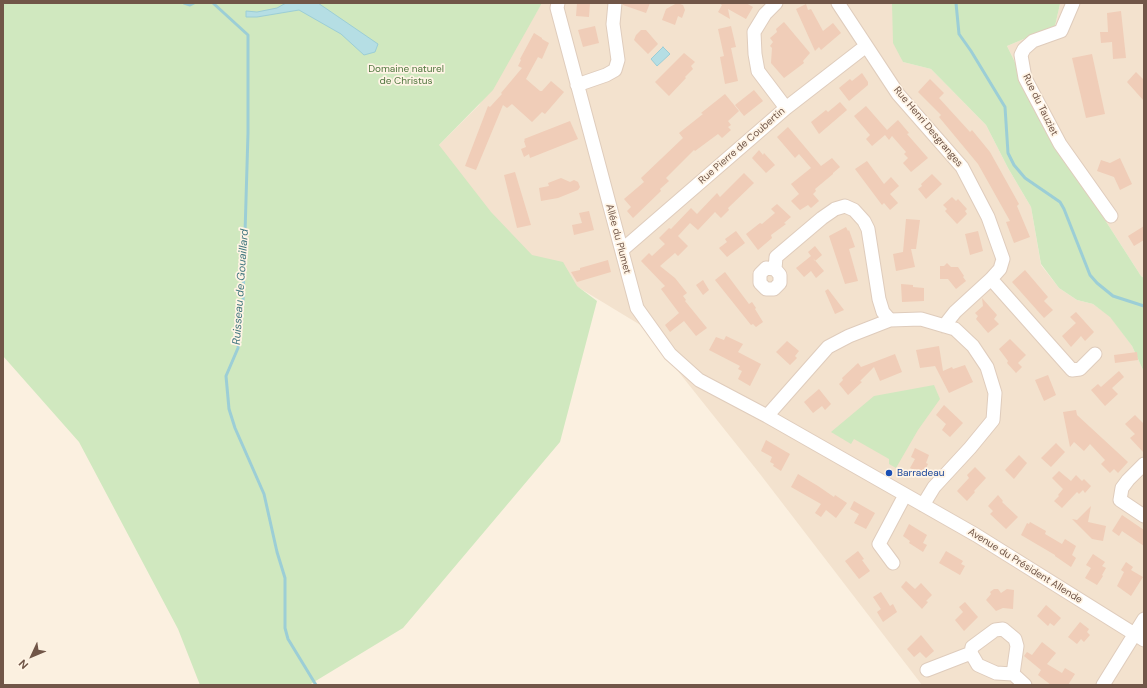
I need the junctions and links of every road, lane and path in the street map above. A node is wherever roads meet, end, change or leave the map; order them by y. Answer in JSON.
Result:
{"nodes":[{"id":1,"x":558,"y":3,"type":"edge"},
{"id":2,"x":615,"y":3,"type":"edge"},
{"id":3,"x":776,"y":3,"type":"edge"},
{"id":4,"x":838,"y":3,"type":"edge"},
{"id":5,"x":1073,"y":3,"type":"edge"},
{"id":6,"x":866,"y":46,"type":"junction"},
{"id":7,"x":577,"y":86,"type":"junction"},
{"id":8,"x":786,"y":108,"type":"junction"},
{"id":9,"x":1111,"y":216,"type":"dead end"},
{"id":10,"x":622,"y":250,"type":"junction"},
{"id":11,"x":775,"y":269,"type":"dead end"},
{"id":12,"x":991,"y":279,"type":"junction"},
{"id":13,"x":890,"y":320,"type":"junction"},
{"id":14,"x":944,"y":326,"type":"junction"},
{"id":15,"x":1096,"y":354,"type":"dead end"},
{"id":16,"x":767,"y":416,"type":"junction"},
{"id":17,"x":1144,"y":464,"type":"edge"},
{"id":18,"x":905,"y":495,"type":"junction"},
{"id":19,"x":923,"y":505,"type":"junction"},
{"id":20,"x":1144,"y":516,"type":"edge"},
{"id":21,"x":894,"y":564,"type":"dead end"},
{"id":22,"x":1144,"y":619,"type":"edge"},
{"id":23,"x":1139,"y":637,"type":"edge"},
{"id":24,"x":971,"y":653,"type":"junction"},
{"id":25,"x":927,"y":670,"type":"dead end"},
{"id":26,"x":1013,"y":674,"type":"junction"},
{"id":27,"x":1025,"y":685,"type":"edge"},
{"id":28,"x":1103,"y":685,"type":"edge"}],
"edges":[{"from":1,"to":7,"type":"street","name":"Allée du Plumet"},
{"from":2,"to":7,"type":"street"},
{"from":3,"to":8,"type":"street"},
{"from":4,"to":6,"type":"street","name":"Rue Henri Desgranges"},
{"from":5,"to":9,"type":"street","name":"Rue du Tauziet"},
{"from":6,"to":8,"type":"street","name":"Rue Pierre de Coubertin"},
{"from":6,"to":12,"type":"street","name":"Rue Henri Desgranges"},
{"from":7,"to":10,"type":"street","name":"Allée du Plumet"},
{"from":8,"to":10,"type":"street","name":"Rue Pierre de Coubertin"},
{"from":10,"to":16,"type":"street","name":"Allée du Plumet"},
{"from":11,"to":13,"type":"street"},
{"from":12,"to":14,"type":"street","name":"Rue Henri Desgranges"},
{"from":12,"to":15,"type":"street"},
{"from":13,"to":14,"type":"street"},
{"from":13,"to":16,"type":"street"},
{"from":14,"to":19,"type":"street"},
{"from":16,"to":18,"type":"street","name":"Avenue du Président Allende"},
{"from":17,"to":20,"type":"street"},
{"from":18,"to":19,"type":"street","name":"Avenue du Président Allende"},
{"from":18,"to":21,"type":"street"},
{"from":19,"to":23,"type":"street","name":"Avenue du Président Allende"},
{"from":22,"to":23,"type":"street"},
{"from":23,"to":28,"type":"street"},
{"from":24,"to":25,"type":"street"},
{"from":24,"to":26,"type":"street"},
{"from":24,"to":26,"type":"street"},
{"from":26,"to":27,"type":"street"}]}
